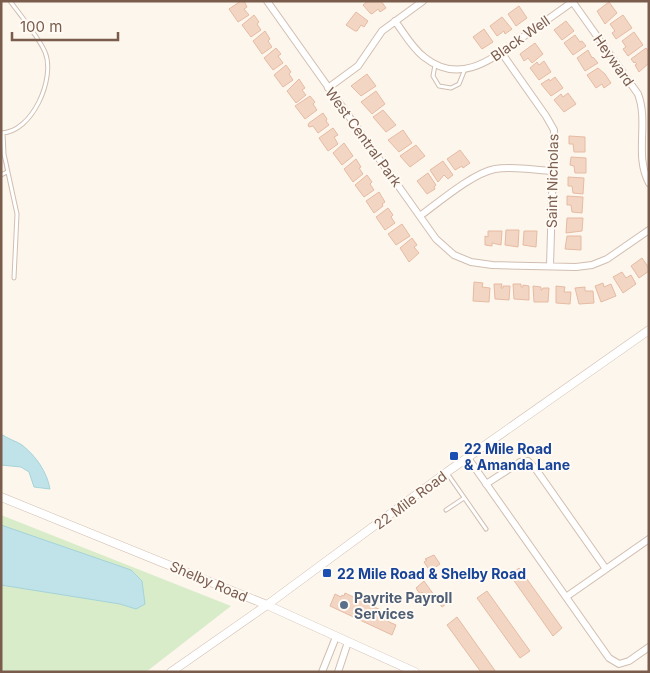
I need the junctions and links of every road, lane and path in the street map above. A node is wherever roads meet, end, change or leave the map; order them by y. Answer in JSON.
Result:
{"nodes":[{"id":1,"x":10,"y":1,"type":"edge"},
{"id":2,"x":267,"y":1,"type":"edge"},
{"id":3,"x":423,"y":1,"type":"edge"},
{"id":4,"x":572,"y":1,"type":"edge"},
{"id":5,"x":395,"y":21,"type":"junction"},
{"id":6,"x":502,"y":52,"type":"junction"},
{"id":7,"x":435,"y":64,"type":"junction"},
{"id":8,"x":465,"y":69,"type":"junction"},
{"id":9,"x":328,"y":88,"type":"junction"},
{"id":10,"x":2,"y":133,"type":"edge"},
{"id":11,"x":553,"y":170,"type":"junction"},
{"id":12,"x":8,"y":172,"type":"junction"},
{"id":13,"x":1,"y":175,"type":"edge"},
{"id":14,"x":649,"y":183,"type":"edge"},
{"id":15,"x":420,"y":216,"type":"junction"},
{"id":16,"x":649,"y":230,"type":"edge"},
{"id":17,"x":550,"y":266,"type":"junction"},
{"id":18,"x":14,"y":278,"type":"dead end"},
{"id":19,"x":649,"y":330,"type":"edge"},
{"id":20,"x":468,"y":458,"type":"junction"},
{"id":21,"x":447,"y":472,"type":"junction"},
{"id":22,"x":486,"y":484,"type":"junction"},
{"id":23,"x":1,"y":497,"type":"edge"},
{"id":24,"x":464,"y":498,"type":"junction"},
{"id":25,"x":446,"y":510,"type":"dead end"},
{"id":26,"x":486,"y":529,"type":"dead end"},
{"id":27,"x":649,"y":539,"type":"edge"},
{"id":28,"x":606,"y":569,"type":"junction"},
{"id":29,"x":566,"y":597,"type":"junction"},
{"id":30,"x":267,"y":605,"type":"junction"},
{"id":31,"x":336,"y":637,"type":"junction"},
{"id":32,"x":348,"y":642,"type":"junction"},
{"id":33,"x":649,"y":647,"type":"edge"},
{"id":34,"x":171,"y":672,"type":"edge"},
{"id":35,"x":322,"y":672,"type":"edge"},
{"id":36,"x":338,"y":672,"type":"edge"},
{"id":37,"x":415,"y":672,"type":"edge"}],
"edges":[{"from":1,"to":10,"type":"lane"},
{"from":2,"to":9,"type":"street","name":"West Central Park"},
{"from":3,"to":5,"type":"street"},
{"from":4,"to":6,"type":"street","name":"Black Well"},
{"from":4,"to":14,"type":"street","name":"Heyward"},
{"from":5,"to":7,"type":"street","name":"Black Well"},
{"from":5,"to":9,"type":"street"},
{"from":6,"to":8,"type":"street","name":"Black Well"},
{"from":6,"to":11,"type":"street","name":"Saint Nicholas"},
{"from":7,"to":8,"type":"street","name":"Black Well"},
{"from":7,"to":8,"type":"lane"},
{"from":9,"to":15,"type":"street","name":"West Central Park"},
{"from":10,"to":12,"type":"lane"},
{"from":11,"to":15,"type":"street"},
{"from":11,"to":17,"type":"street","name":"Saint Nicholas"},
{"from":12,"to":13,"type":"lane"},
{"from":12,"to":18,"type":"lane"},
{"from":15,"to":17,"type":"street","name":"West Central Park"},
{"from":16,"to":17,"type":"street","name":"West Central Park"},
{"from":19,"to":20,"type":"street","name":"22 Mile Road"},
{"from":20,"to":21,"type":"street","name":"22 Mile Road"},
{"from":20,"to":22,"type":"street"},
{"from":21,"to":24,"type":"lane"},
{"from":21,"to":30,"type":"street","name":"22 Mile Road"},
{"from":22,"to":28,"type":"street"},
{"from":22,"to":29,"type":"street"},
{"from":23,"to":30,"type":"street","name":"Shelby Road"},
{"from":24,"to":25,"type":"lane"},
{"from":24,"to":26,"type":"lane"},
{"from":27,"to":28,"type":"street"},
{"from":28,"to":29,"type":"street"},
{"from":29,"to":33,"type":"street"},
{"from":30,"to":31,"type":"street","name":"Shelby Road"},
{"from":30,"to":34,"type":"street","name":"22 Mile Road"},
{"from":31,"to":32,"type":"street","name":"Shelby Road"},
{"from":31,"to":35,"type":"street"},
{"from":32,"to":36,"type":"street"},
{"from":32,"to":37,"type":"street","name":"Shelby Road"}]}
